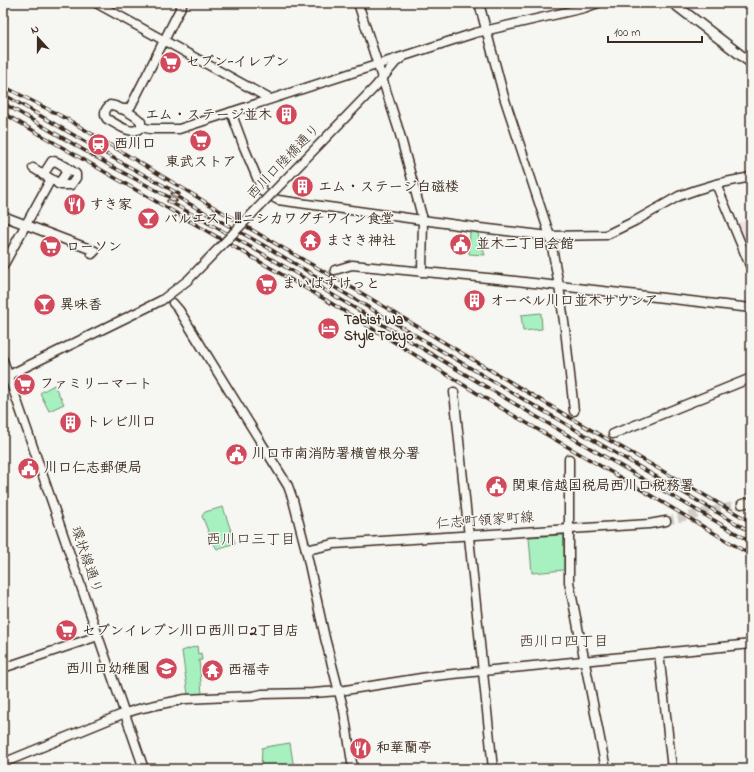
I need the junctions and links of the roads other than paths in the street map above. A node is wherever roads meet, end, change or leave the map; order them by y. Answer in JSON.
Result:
{"nodes":[{"id":1,"x":96,"y":3,"type":"edge"},
{"id":2,"x":183,"y":3,"type":"edge"},
{"id":3,"x":358,"y":3,"type":"edge"},
{"id":4,"x":479,"y":3,"type":"edge"},
{"id":5,"x":598,"y":3,"type":"edge"},
{"id":6,"x":673,"y":3,"type":"edge"},
{"id":7,"x":106,"y":6,"type":"edge"},
{"id":8,"x":487,"y":30,"type":"junction"},
{"id":9,"x":164,"y":40,"type":"junction"},
{"id":10,"x":404,"y":56,"type":"junction"},
{"id":11,"x":751,"y":63,"type":"edge"},
{"id":12,"x":377,"y":64,"type":"junction"},
{"id":13,"x":382,"y":79,"type":"junction"},
{"id":14,"x":270,"y":99,"type":"junction"},
{"id":15,"x":132,"y":103,"type":"junction"},
{"id":16,"x":122,"y":109,"type":"junction"},
{"id":17,"x":231,"y":112,"type":"junction"},
{"id":18,"x":133,"y":115,"type":"junction"},
{"id":19,"x":141,"y":127,"type":"junction"},
{"id":20,"x":65,"y":166,"type":"junction"},
{"id":21,"x":33,"y":168,"type":"dead end"},
{"id":22,"x":43,"y":175,"type":"junction"},
{"id":23,"x":751,"y":177,"type":"edge"},
{"id":24,"x":51,"y":179,"type":"junction"},
{"id":25,"x":60,"y":184,"type":"junction"},
{"id":26,"x":716,"y":184,"type":"junction"},
{"id":27,"x":3,"y":216,"type":"edge"},
{"id":28,"x":423,"y":220,"type":"junction"},
{"id":29,"x":26,"y":225,"type":"junction"},
{"id":30,"x":550,"y":236,"type":"junction"},
{"id":31,"x":92,"y":254,"type":"dead end"},
{"id":32,"x":3,"y":266,"type":"edge"},
{"id":33,"x":751,"y":268,"type":"edge"},
{"id":34,"x":335,"y":270,"type":"dead end"},
{"id":35,"x":422,"y":272,"type":"junction"},
{"id":36,"x":560,"y":286,"type":"junction"},
{"id":37,"x":173,"y":303,"type":"dead end"},
{"id":38,"x":751,"y":308,"type":"edge"},
{"id":39,"x":3,"y":360,"type":"edge"},
{"id":40,"x":6,"y":376,"type":"edge"},
{"id":41,"x":751,"y":378,"type":"edge"},
{"id":42,"x":454,"y":392,"type":"dead end"},
{"id":43,"x":574,"y":411,"type":"dead end"},
{"id":44,"x":613,"y":434,"type":"dead end"},
{"id":45,"x":569,"y":459,"type":"dead end"},
{"id":46,"x":751,"y":502,"type":"edge"},
{"id":47,"x":742,"y":504,"type":"tunnel mouth"},
{"id":48,"x":666,"y":521,"type":"tunnel mouth"},
{"id":49,"x":570,"y":529,"type":"junction"},
{"id":50,"x":469,"y":535,"type":"junction"},
{"id":51,"x":306,"y":550,"type":"junction"},
{"id":52,"x":98,"y":636,"type":"junction"},
{"id":53,"x":751,"y":644,"type":"edge"},
{"id":54,"x":659,"y":653,"type":"junction"},
{"id":55,"x":584,"y":660,"type":"junction"},
{"id":56,"x":3,"y":668,"type":"edge"},
{"id":57,"x":483,"y":670,"type":"junction"},
{"id":58,"x":339,"y":691,"type":"junction"},
{"id":59,"x":125,"y":713,"type":"junction"},
{"id":60,"x":3,"y":763,"type":"edge"},
{"id":61,"x":144,"y":769,"type":"edge"},
{"id":62,"x":353,"y":769,"type":"edge"},
{"id":63,"x":493,"y":769,"type":"edge"},
{"id":64,"x":606,"y":769,"type":"edge"},
{"id":65,"x":672,"y":769,"type":"edge"}],
"edges":[{"from":1,"to":7,"type":"street"},
{"from":2,"to":9,"type":"street"},
{"from":3,"to":12,"type":"street"},
{"from":4,"to":8,"type":"street"},
{"from":5,"to":8,"type":"street","name":"西川口陸橋通り"},
{"from":6,"to":11,"type":"main road"},
{"from":7,"to":9,"type":"street"},
{"from":8,"to":10,"type":"street","name":"西川口陸橋通り"},
{"from":8,"to":30,"type":"street"},
{"from":9,"to":14,"type":"street"},
{"from":9,"to":15,"type":"street"},
{"from":10,"to":12,"type":"street"},
{"from":10,"to":13,"type":"street","name":"西川口陸橋通り"},
{"from":12,"to":13,"type":"street"},
{"from":12,"to":14,"type":"street"},
{"from":13,"to":28,"type":"street"},
{"from":13,"to":40,"type":"street","name":"西川口陸橋通り","bridge":true},
{"from":14,"to":17,"type":"street"},
{"from":15,"to":16,"type":"street"},
{"from":15,"to":18,"type":"street"},
{"from":16,"to":18,"type":"street"},
{"from":16,"to":19,"type":"street"},
{"from":17,"to":19,"type":"street"},
{"from":17,"to":28,"type":"street"},
{"from":18,"to":19,"type":"street"},
{"from":20,"to":22,"type":"street"},
{"from":20,"to":25,"type":"street"},
{"from":20,"to":25,"type":"street"},
{"from":21,"to":22,"type":"street"},
{"from":22,"to":24,"type":"street"},
{"from":23,"to":26,"type":"street"},
{"from":24,"to":25,"type":"street"},
{"from":24,"to":29,"type":"street"},
{"from":26,"to":30,"type":"street"},
{"from":26,"to":33,"type":"street"},
{"from":27,"to":29,"type":"street"},
{"from":28,"to":30,"type":"street"},
{"from":28,"to":35,"type":"street"},
{"from":29,"to":31,"type":"street"},
{"from":29,"to":32,"type":"street"},
{"from":30,"to":36,"type":"street"},
{"from":34,"to":35,"type":"street"},
{"from":35,"to":36,"type":"street"},
{"from":36,"to":38,"type":"street"},
{"from":36,"to":43,"type":"street"},
{"from":37,"to":51,"type":"street"},
{"from":39,"to":40,"type":"street","name":"環状線通り"},
{"from":40,"to":52,"type":"street","name":"環状線通り"},
{"from":41,"to":44,"type":"street"},
{"from":42,"to":50,"type":"street"},
{"from":45,"to":49,"type":"street"},
{"from":46,"to":47,"type":"street"},
{"from":48,"to":49,"type":"street","name":"仁志町領家町線"},
{"from":49,"to":50,"type":"street","name":"仁志町領家町線"},
{"from":49,"to":55,"type":"street"},
{"from":50,"to":51,"type":"street","name":"仁志町領家町線"},
{"from":50,"to":57,"type":"street"},
{"from":51,"to":58,"type":"street"},
{"from":52,"to":56,"type":"street"},
{"from":52,"to":59,"type":"street","name":"環状線通り"},
{"from":53,"to":54,"type":"street"},
{"from":54,"to":55,"type":"street"},
{"from":54,"to":65,"type":"street"},
{"from":55,"to":57,"type":"street"},
{"from":55,"to":64,"type":"street"},
{"from":57,"to":58,"type":"street"},
{"from":57,"to":63,"type":"street"},
{"from":58,"to":59,"type":"street"},
{"from":58,"to":62,"type":"street"},
{"from":59,"to":60,"type":"street"},
{"from":59,"to":61,"type":"street","name":"環状線通り"}]}
